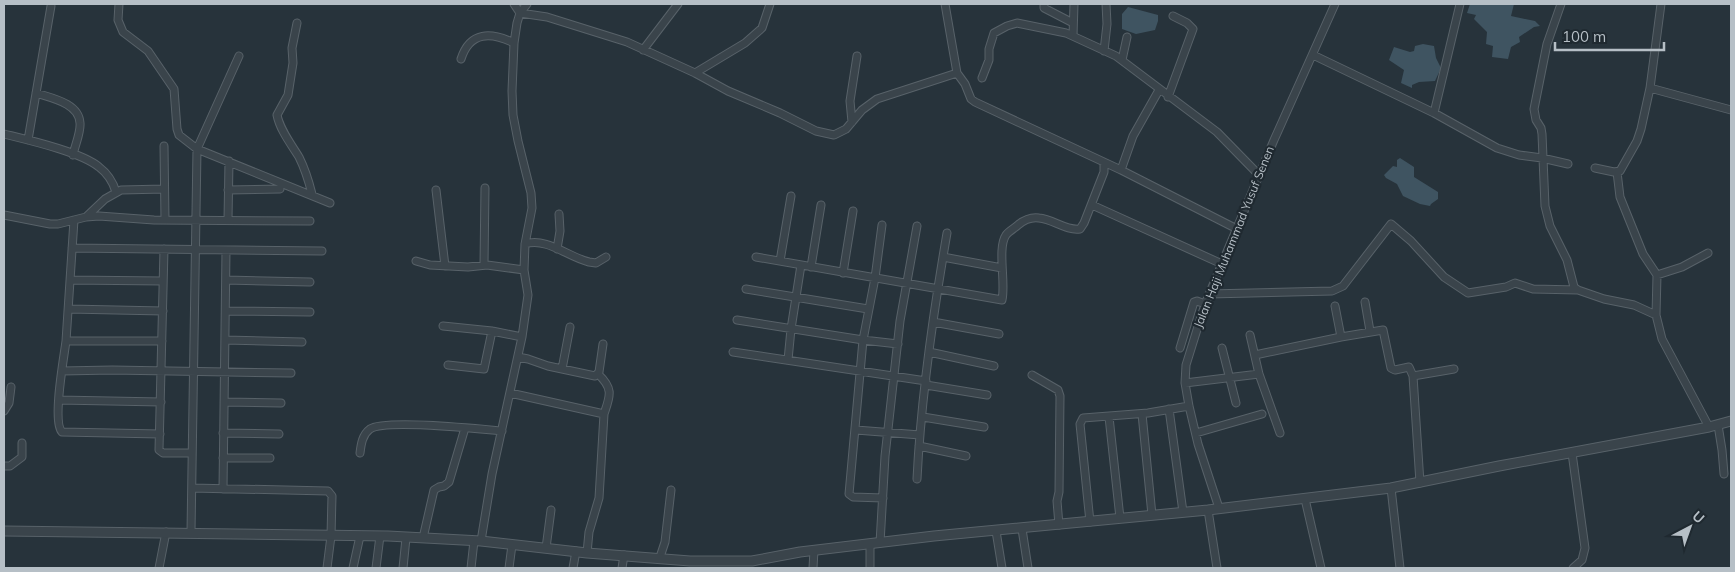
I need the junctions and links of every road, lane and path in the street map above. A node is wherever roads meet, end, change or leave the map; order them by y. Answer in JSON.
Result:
{"nodes":[{"id":1,"x":119,"y":4,"type":"edge"},
{"id":2,"x":514,"y":4,"type":"edge"},
{"id":3,"x":527,"y":4,"type":"edge"},
{"id":4,"x":678,"y":4,"type":"edge"},
{"id":5,"x":770,"y":4,"type":"edge"},
{"id":6,"x":946,"y":4,"type":"edge"},
{"id":7,"x":1044,"y":4,"type":"edge"},
{"id":8,"x":1074,"y":4,"type":"edge"},
{"id":9,"x":1106,"y":4,"type":"edge"},
{"id":10,"x":1335,"y":4,"type":"edge"},
{"id":11,"x":1460,"y":4,"type":"edge"},
{"id":12,"x":1561,"y":4,"type":"edge"},
{"id":13,"x":1661,"y":4,"type":"edge"},
{"id":14,"x":51,"y":6,"type":"dead end"},
{"id":15,"x":520,"y":13,"type":"junction"},
{"id":16,"x":1173,"y":16,"type":"dead end"},
{"id":17,"x":297,"y":23,"type":"dead end"},
{"id":18,"x":1074,"y":24,"type":"junction"},
{"id":19,"x":1073,"y":36,"type":"junction"},
{"id":20,"x":1127,"y":37,"type":"dead end"},
{"id":21,"x":514,"y":43,"type":"junction"},
{"id":22,"x":643,"y":50,"type":"junction"},
{"id":23,"x":1104,"y":51,"type":"junction"},
{"id":24,"x":1313,"y":55,"type":"junction"},
{"id":25,"x":239,"y":56,"type":"dead end"},
{"id":26,"x":857,"y":56,"type":"dead end"},
{"id":27,"x":461,"y":59,"type":"dead end"},
{"id":28,"x":1122,"y":60,"type":"junction"},
{"id":29,"x":695,"y":73,"type":"junction"},
{"id":30,"x":957,"y":74,"type":"junction"},
{"id":31,"x":982,"y":78,"type":"dead end"},
{"id":32,"x":1650,"y":88,"type":"junction"},
{"id":33,"x":1159,"y":90,"type":"junction"},
{"id":34,"x":36,"y":94,"type":"junction"},
{"id":35,"x":1168,"y":97,"type":"junction"},
{"id":36,"x":1731,"y":110,"type":"edge"},
{"id":37,"x":1434,"y":113,"type":"junction"},
{"id":38,"x":852,"y":122,"type":"junction"},
{"id":39,"x":4,"y":134,"type":"edge"},
{"id":40,"x":28,"y":140,"type":"junction"},
{"id":41,"x":164,"y":146,"type":"dead end"},
{"id":42,"x":197,"y":149,"type":"junction"},
{"id":43,"x":73,"y":155,"type":"junction"},
{"id":44,"x":1542,"y":158,"type":"junction"},
{"id":45,"x":229,"y":162,"type":"junction"},
{"id":46,"x":1104,"y":162,"type":"junction"},
{"id":47,"x":1568,"y":164,"type":"dead end"},
{"id":48,"x":1595,"y":168,"type":"dead end"},
{"id":49,"x":1121,"y":170,"type":"junction"},
{"id":50,"x":1617,"y":172,"type":"junction"},
{"id":51,"x":1259,"y":175,"type":"junction"},
{"id":52,"x":484,"y":188,"type":"dead end"},
{"id":53,"x":164,"y":189,"type":"junction"},
{"id":54,"x":280,"y":189,"type":"dead end"},
{"id":55,"x":228,"y":190,"type":"junction"},
{"id":56,"x":436,"y":190,"type":"dead end"},
{"id":57,"x":116,"y":192,"type":"junction"},
{"id":58,"x":312,"y":194,"type":"junction"},
{"id":59,"x":790,"y":196,"type":"dead end"},
{"id":60,"x":330,"y":203,"type":"dead end"},
{"id":61,"x":821,"y":205,"type":"dead end"},
{"id":62,"x":1092,"y":205,"type":"junction"},
{"id":63,"x":852,"y":211,"type":"dead end"},
{"id":64,"x":559,"y":214,"type":"dead end"},
{"id":65,"x":4,"y":215,"type":"edge"},
{"id":66,"x":86,"y":217,"type":"junction"},
{"id":67,"x":74,"y":220,"type":"junction"},
{"id":68,"x":165,"y":220,"type":"junction"},
{"id":69,"x":196,"y":220,"type":"junction"},
{"id":70,"x":228,"y":220,"type":"junction"},
{"id":71,"x":310,"y":221,"type":"dead end"},
{"id":72,"x":882,"y":225,"type":"dead end"},
{"id":73,"x":917,"y":226,"type":"dead end"},
{"id":74,"x":1237,"y":229,"type":"junction"},
{"id":75,"x":947,"y":233,"type":"dead end"},
{"id":76,"x":525,"y":244,"type":"junction"},
{"id":77,"x":72,"y":248,"type":"junction"},
{"id":78,"x":164,"y":249,"type":"junction"},
{"id":79,"x":557,"y":249,"type":"junction"},
{"id":80,"x":196,"y":250,"type":"junction"},
{"id":81,"x":226,"y":250,"type":"junction"},
{"id":82,"x":322,"y":251,"type":"dead end"},
{"id":83,"x":1708,"y":253,"type":"dead end"},
{"id":84,"x":606,"y":257,"type":"dead end"},
{"id":85,"x":756,"y":257,"type":"dead end"},
{"id":86,"x":943,"y":257,"type":"junction"},
{"id":87,"x":416,"y":261,"type":"dead end"},
{"id":88,"x":780,"y":262,"type":"junction"},
{"id":89,"x":1222,"y":264,"type":"junction"},
{"id":90,"x":484,"y":265,"type":"junction"},
{"id":91,"x":801,"y":265,"type":"junction"},
{"id":92,"x":445,"y":266,"type":"junction"},
{"id":93,"x":811,"y":267,"type":"junction"},
{"id":94,"x":1002,"y":268,"type":"junction"},
{"id":95,"x":524,"y":270,"type":"junction"},
{"id":96,"x":843,"y":273,"type":"junction"},
{"id":97,"x":1657,"y":275,"type":"junction"},
{"id":98,"x":875,"y":278,"type":"junction"},
{"id":99,"x":70,"y":280,"type":"junction"},
{"id":100,"x":226,"y":280,"type":"junction"},
{"id":101,"x":163,"y":281,"type":"junction"},
{"id":102,"x":310,"y":282,"type":"dead end"},
{"id":103,"x":907,"y":284,"type":"junction"},
{"id":104,"x":746,"y":289,"type":"dead end"},
{"id":105,"x":937,"y":289,"type":"junction"},
{"id":106,"x":1578,"y":290,"type":"junction"},
{"id":107,"x":1209,"y":294,"type":"junction"},
{"id":108,"x":795,"y":297,"type":"junction"},
{"id":109,"x":1366,"y":302,"type":"dead end"},
{"id":110,"x":1205,"y":304,"type":"junction"},
{"id":111,"x":1335,"y":306,"type":"dead end"},
{"id":112,"x":70,"y":309,"type":"junction"},
{"id":113,"x":868,"y":309,"type":"junction"},
{"id":114,"x":163,"y":311,"type":"junction"},
{"id":115,"x":226,"y":311,"type":"junction"},
{"id":116,"x":310,"y":312,"type":"dead end"},
{"id":117,"x":1656,"y":315,"type":"junction"},
{"id":118,"x":737,"y":320,"type":"dead end"},
{"id":119,"x":933,"y":322,"type":"junction"},
{"id":120,"x":443,"y":326,"type":"dead end"},
{"id":121,"x":570,"y":327,"type":"dead end"},
{"id":122,"x":791,"y":329,"type":"junction"},
{"id":123,"x":492,"y":331,"type":"junction"},
{"id":124,"x":1370,"y":332,"type":"junction"},
{"id":125,"x":1000,"y":334,"type":"dead end"},
{"id":126,"x":1250,"y":335,"type":"dead end"},
{"id":127,"x":522,"y":337,"type":"junction"},
{"id":128,"x":1341,"y":337,"type":"junction"},
{"id":129,"x":225,"y":340,"type":"junction"},
{"id":130,"x":863,"y":340,"type":"junction"},
{"id":131,"x":66,"y":341,"type":"junction"},
{"id":132,"x":162,"y":341,"type":"junction"},
{"id":133,"x":302,"y":342,"type":"dead end"},
{"id":134,"x":603,"y":344,"type":"dead end"},
{"id":135,"x":898,"y":344,"type":"junction"},
{"id":136,"x":1180,"y":348,"type":"dead end"},
{"id":137,"x":1222,"y":348,"type":"dead end"},
{"id":138,"x":733,"y":352,"type":"dead end"},
{"id":139,"x":929,"y":352,"type":"junction"},
{"id":140,"x":1255,"y":355,"type":"junction"},
{"id":141,"x":518,"y":357,"type":"junction"},
{"id":142,"x":788,"y":360,"type":"junction"},
{"id":143,"x":448,"y":365,"type":"dead end"},
{"id":144,"x":994,"y":366,"type":"dead end"},
{"id":145,"x":562,"y":369,"type":"junction"},
{"id":146,"x":1454,"y":369,"type":"dead end"},
{"id":147,"x":62,"y":372,"type":"junction"},
{"id":148,"x":162,"y":372,"type":"junction"},
{"id":149,"x":193,"y":372,"type":"junction"},
{"id":150,"x":225,"y":372,"type":"junction"},
{"id":151,"x":860,"y":372,"type":"junction"},
{"id":152,"x":291,"y":373,"type":"dead end"},
{"id":153,"x":598,"y":374,"type":"junction"},
{"id":154,"x":1259,"y":374,"type":"junction"},
{"id":155,"x":894,"y":376,"type":"junction"},
{"id":156,"x":1032,"y":376,"type":"dead end"},
{"id":157,"x":1413,"y":376,"type":"junction"},
{"id":158,"x":1229,"y":378,"type":"junction"},
{"id":159,"x":926,"y":383,"type":"junction"},
{"id":160,"x":1185,"y":383,"type":"junction"},
{"id":161,"x":11,"y":387,"type":"dead end"},
{"id":162,"x":510,"y":393,"type":"junction"},
{"id":163,"x":987,"y":395,"type":"dead end"},
{"id":164,"x":59,"y":400,"type":"junction"},
{"id":165,"x":161,"y":402,"type":"junction"},
{"id":166,"x":224,"y":402,"type":"junction"},
{"id":167,"x":281,"y":403,"type":"dead end"},
{"id":168,"x":1236,"y":403,"type":"dead end"},
{"id":169,"x":1189,"y":406,"type":"junction"},
{"id":170,"x":1169,"y":410,"type":"junction"},
{"id":171,"x":4,"y":411,"type":"edge"},
{"id":172,"x":604,"y":414,"type":"junction"},
{"id":173,"x":1142,"y":414,"type":"junction"},
{"id":174,"x":1262,"y":414,"type":"dead end"},
{"id":175,"x":923,"y":416,"type":"junction"},
{"id":176,"x":1109,"y":417,"type":"junction"},
{"id":177,"x":1731,"y":421,"type":"edge"},
{"id":178,"x":1713,"y":426,"type":"junction"},
{"id":179,"x":984,"y":427,"type":"dead end"},
{"id":180,"x":465,"y":428,"type":"junction"},
{"id":181,"x":502,"y":430,"type":"junction"},
{"id":182,"x":856,"y":430,"type":"junction"},
{"id":183,"x":888,"y":432,"type":"junction"},
{"id":184,"x":224,"y":433,"type":"junction"},
{"id":185,"x":1196,"y":433,"type":"junction"},
{"id":186,"x":1280,"y":433,"type":"dead end"},
{"id":187,"x":160,"y":434,"type":"junction"},
{"id":188,"x":279,"y":434,"type":"dead end"},
{"id":189,"x":920,"y":435,"type":"junction"},
{"id":190,"x":22,"y":443,"type":"dead end"},
{"id":191,"x":919,"y":446,"type":"junction"},
{"id":192,"x":192,"y":453,"type":"junction"},
{"id":193,"x":1572,"y":453,"type":"junction"},
{"id":194,"x":360,"y":454,"type":"dead end"},
{"id":195,"x":966,"y":456,"type":"dead end"},
{"id":196,"x":223,"y":458,"type":"junction"},
{"id":197,"x":270,"y":458,"type":"dead end"},
{"id":198,"x":4,"y":466,"type":"edge"},
{"id":199,"x":1724,"y":474,"type":"dead end"},
{"id":200,"x":917,"y":479,"type":"dead end"},
{"id":201,"x":1420,"y":483,"type":"junction"},
{"id":202,"x":192,"y":488,"type":"junction"},
{"id":203,"x":1391,"y":488,"type":"junction"},
{"id":204,"x":223,"y":489,"type":"junction"},
{"id":205,"x":671,"y":490,"type":"dead end"},
{"id":206,"x":883,"y":498,"type":"junction"},
{"id":207,"x":1305,"y":498,"type":"junction"},
{"id":208,"x":1220,"y":508,"type":"junction"},
{"id":209,"x":551,"y":510,"type":"dead end"},
{"id":210,"x":1208,"y":510,"type":"junction"},
{"id":211,"x":1183,"y":512,"type":"junction"},
{"id":212,"x":1152,"y":515,"type":"junction"},
{"id":213,"x":1120,"y":518,"type":"junction"},
{"id":214,"x":1090,"y":522,"type":"junction"},
{"id":215,"x":1059,"y":525,"type":"junction"},
{"id":216,"x":1022,"y":529,"type":"junction"},
{"id":217,"x":4,"y":531,"type":"edge"},
{"id":218,"x":996,"y":531,"type":"junction"},
{"id":219,"x":166,"y":532,"type":"junction"},
{"id":220,"x":191,"y":532,"type":"junction"},
{"id":221,"x":331,"y":536,"type":"junction"},
{"id":222,"x":360,"y":536,"type":"junction"},
{"id":223,"x":380,"y":536,"type":"junction"},
{"id":224,"x":406,"y":538,"type":"junction"},
{"id":225,"x":423,"y":538,"type":"junction"},
{"id":226,"x":478,"y":541,"type":"junction"},
{"id":227,"x":880,"y":543,"type":"junction"},
{"id":228,"x":870,"y":544,"type":"junction"},
{"id":229,"x":512,"y":545,"type":"junction"},
{"id":230,"x":546,"y":548,"type":"junction"},
{"id":231,"x":814,"y":550,"type":"junction"},
{"id":232,"x":576,"y":551,"type":"junction"},
{"id":233,"x":587,"y":553,"type":"junction"},
{"id":234,"x":624,"y":555,"type":"junction"},
{"id":235,"x":660,"y":557,"type":"junction"},
{"id":236,"x":159,"y":568,"type":"edge"},
{"id":237,"x":327,"y":568,"type":"edge"},
{"id":238,"x":353,"y":568,"type":"edge"},
{"id":239,"x":376,"y":568,"type":"edge"},
{"id":240,"x":403,"y":568,"type":"edge"},
{"id":241,"x":470,"y":568,"type":"edge"},
{"id":242,"x":509,"y":568,"type":"edge"},
{"id":243,"x":573,"y":568,"type":"edge"},
{"id":244,"x":622,"y":568,"type":"edge"},
{"id":245,"x":813,"y":568,"type":"edge"},
{"id":246,"x":870,"y":568,"type":"edge"},
{"id":247,"x":1002,"y":568,"type":"edge"},
{"id":248,"x":1028,"y":568,"type":"edge"},
{"id":249,"x":1217,"y":568,"type":"edge"},
{"id":250,"x":1321,"y":568,"type":"edge"},
{"id":251,"x":1400,"y":568,"type":"edge"},
{"id":252,"x":1573,"y":568,"type":"edge"}],
"edges":[{"from":1,"to":42,"type":"street"},
{"from":2,"to":15,"type":"street"},
{"from":3,"to":15,"type":"street"},
{"from":4,"to":22,"type":"street"},
{"from":5,"to":29,"type":"street"},
{"from":6,"to":30,"type":"street"},
{"from":7,"to":18,"type":"street"},
{"from":8,"to":18,"type":"street"},
{"from":9,"to":23,"type":"street"},
{"from":10,"to":24,"type":"street","name":"Jalan Haji Muhammad Yusuf Senen"},
{"from":11,"to":37,"type":"street"},
{"from":12,"to":44,"type":"street"},
{"from":13,"to":32,"type":"street"},
{"from":14,"to":34,"type":"street"},
{"from":15,"to":21,"type":"street"},
{"from":15,"to":22,"type":"street"},
{"from":16,"to":35,"type":"street"},
{"from":17,"to":58,"type":"street"},
{"from":18,"to":19,"type":"street"},
{"from":19,"to":23,"type":"street"},
{"from":19,"to":31,"type":"street"},
{"from":20,"to":28,"type":"street"},
{"from":21,"to":27,"type":"street"},
{"from":21,"to":76,"type":"street"},
{"from":22,"to":29,"type":"street"},
{"from":23,"to":28,"type":"street"},
{"from":24,"to":37,"type":"street"},
{"from":24,"to":51,"type":"street","name":"Jalan Haji Muhammad Yusuf Senen"},
{"from":25,"to":42,"type":"street"},
{"from":26,"to":38,"type":"street"},
{"from":28,"to":33,"type":"street"},
{"from":29,"to":38,"type":"street"},
{"from":30,"to":38,"type":"street"},
{"from":30,"to":46,"type":"street"},
{"from":32,"to":36,"type":"street"},
{"from":32,"to":50,"type":"street"},
{"from":33,"to":35,"type":"street"},
{"from":33,"to":49,"type":"street"},
{"from":34,"to":40,"type":"street"},
{"from":34,"to":43,"type":"street"},
{"from":35,"to":51,"type":"street"},
{"from":37,"to":44,"type":"street"},
{"from":39,"to":40,"type":"street"},
{"from":40,"to":43,"type":"street"},
{"from":41,"to":53,"type":"street"},
{"from":42,"to":45,"type":"street"},
{"from":42,"to":69,"type":"street"},
{"from":43,"to":57,"type":"street"},
{"from":44,"to":47,"type":"street"},
{"from":44,"to":106,"type":"street"},
{"from":45,"to":55,"type":"street"},
{"from":45,"to":58,"type":"street"},
{"from":46,"to":49,"type":"street"},
{"from":46,"to":62,"type":"street"},
{"from":48,"to":50,"type":"street"},
{"from":49,"to":74,"type":"street"},
{"from":50,"to":97,"type":"street"},
{"from":51,"to":74,"type":"street","name":"Jalan Haji Muhammad Yusuf Senen"},
{"from":52,"to":90,"type":"street"},
{"from":53,"to":57,"type":"street"},
{"from":53,"to":68,"type":"street"},
{"from":54,"to":55,"type":"street"},
{"from":55,"to":70,"type":"street"},
{"from":56,"to":92,"type":"street"},
{"from":57,"to":66,"type":"street"},
{"from":58,"to":60,"type":"street"},
{"from":59,"to":88,"type":"street"},
{"from":61,"to":93,"type":"street"},
{"from":62,"to":89,"type":"street"},
{"from":62,"to":94,"type":"street"},
{"from":63,"to":96,"type":"street"},
{"from":64,"to":79,"type":"street"},
{"from":65,"to":67,"type":"street"},
{"from":66,"to":67,"type":"street"},
{"from":66,"to":68,"type":"street"},
{"from":67,"to":77,"type":"street"},
{"from":68,"to":69,"type":"street"},
{"from":69,"to":70,"type":"street"},
{"from":69,"to":80,"type":"street"},
{"from":70,"to":71,"type":"street"},
{"from":72,"to":98,"type":"street"},
{"from":73,"to":103,"type":"street"},
{"from":74,"to":89,"type":"street","name":"Jalan Haji Muhammad Yusuf Senen"},
{"from":75,"to":86,"type":"street"},
{"from":76,"to":79,"type":"street"},
{"from":76,"to":95,"type":"street"},
{"from":77,"to":78,"type":"street"},
{"from":77,"to":99,"type":"street"},
{"from":78,"to":80,"type":"street"},
{"from":78,"to":101,"type":"street"},
{"from":79,"to":84,"type":"street"},
{"from":80,"to":81,"type":"street"},
{"from":80,"to":149,"type":"street"},
{"from":81,"to":82,"type":"street"},
{"from":81,"to":100,"type":"street"},
{"from":83,"to":97,"type":"street"},
{"from":85,"to":88,"type":"street"},
{"from":86,"to":94,"type":"street"},
{"from":86,"to":105,"type":"street"},
{"from":87,"to":92,"type":"street"},
{"from":88,"to":91,"type":"street"},
{"from":89,"to":107,"type":"street","name":"Jalan Haji Muhammad Yusuf Senen"},
{"from":90,"to":92,"type":"street"},
{"from":90,"to":95,"type":"street"},
{"from":91,"to":93,"type":"street"},
{"from":91,"to":108,"type":"street"},
{"from":93,"to":96,"type":"street"},
{"from":94,"to":105,"type":"street"},
{"from":95,"to":127,"type":"street"},
{"from":96,"to":98,"type":"street"},
{"from":97,"to":117,"type":"street"},
{"from":98,"to":103,"type":"street"},
{"from":98,"to":113,"type":"street"},
{"from":99,"to":101,"type":"street"},
{"from":99,"to":112,"type":"street"},
{"from":100,"to":102,"type":"street"},
{"from":100,"to":115,"type":"street"},
{"from":101,"to":114,"type":"street"},
{"from":103,"to":105,"type":"street"},
{"from":103,"to":135,"type":"street"},
{"from":104,"to":108,"type":"street"},
{"from":105,"to":119,"type":"street"},
{"from":106,"to":107,"type":"street"},
{"from":106,"to":117,"type":"street"},
{"from":107,"to":110,"type":"street","name":"Jalan Haji Muhammad Yusuf Senen"},
{"from":108,"to":113,"type":"street"},
{"from":108,"to":122,"type":"street"},
{"from":109,"to":124,"type":"street"},
{"from":110,"to":136,"type":"street"},
{"from":110,"to":160,"type":"street","name":"Jalan Haji Muhammad Yusuf Senen"},
{"from":111,"to":128,"type":"street"},
{"from":112,"to":114,"type":"street"},
{"from":112,"to":131,"type":"street"},
{"from":113,"to":130,"type":"street"},
{"from":114,"to":132,"type":"street"},
{"from":115,"to":116,"type":"street"},
{"from":115,"to":129,"type":"street"},
{"from":117,"to":178,"type":"street"},
{"from":118,"to":122,"type":"street"},
{"from":119,"to":125,"type":"street"},
{"from":119,"to":139,"type":"street"},
{"from":120,"to":123,"type":"street"},
{"from":121,"to":145,"type":"street"},
{"from":122,"to":130,"type":"street"},
{"from":122,"to":142,"type":"street"},
{"from":123,"to":127,"type":"street"},
{"from":123,"to":143,"type":"street"},
{"from":124,"to":128,"type":"street"},
{"from":124,"to":157,"type":"street"},
{"from":126,"to":140,"type":"street"},
{"from":127,"to":141,"type":"street"},
{"from":128,"to":140,"type":"street"},
{"from":129,"to":133,"type":"street"},
{"from":129,"to":150,"type":"street"},
{"from":130,"to":135,"type":"street"},
{"from":130,"to":151,"type":"street"},
{"from":131,"to":132,"type":"street"},
{"from":131,"to":147,"type":"street"},
{"from":132,"to":148,"type":"street"},
{"from":134,"to":153,"type":"street"},
{"from":135,"to":155,"type":"street"},
{"from":137,"to":158,"type":"street"},
{"from":138,"to":142,"type":"street"},
{"from":139,"to":144,"type":"street"},
{"from":139,"to":159,"type":"street"},
{"from":140,"to":154,"type":"street"},
{"from":141,"to":145,"type":"street"},
{"from":141,"to":162,"type":"street"},
{"from":142,"to":151,"type":"street"},
{"from":145,"to":153,"type":"street"},
{"from":146,"to":157,"type":"street"},
{"from":147,"to":148,"type":"street"},
{"from":147,"to":164,"type":"street"},
{"from":148,"to":149,"type":"street"},
{"from":148,"to":165,"type":"street"},
{"from":149,"to":150,"type":"street"},
{"from":149,"to":192,"type":"street"},
{"from":150,"to":152,"type":"street"},
{"from":150,"to":166,"type":"street"},
{"from":151,"to":155,"type":"street"},
{"from":151,"to":182,"type":"street"},
{"from":153,"to":172,"type":"street"},
{"from":154,"to":158,"type":"street"},
{"from":154,"to":186,"type":"street"},
{"from":155,"to":159,"type":"street"},
{"from":155,"to":183,"type":"street"},
{"from":156,"to":215,"type":"street"},
{"from":157,"to":201,"type":"street"},
{"from":158,"to":160,"type":"street"},
{"from":158,"to":168,"type":"street"},
{"from":159,"to":163,"type":"street"},
{"from":159,"to":175,"type":"street"},
{"from":160,"to":169,"type":"street","name":"Jalan Haji Muhammad Yusuf Senen"},
{"from":161,"to":171,"type":"street"},
{"from":162,"to":172,"type":"street"},
{"from":162,"to":181,"type":"street"},
{"from":164,"to":165,"type":"street"},
{"from":164,"to":187,"type":"street"},
{"from":165,"to":187,"type":"street"},
{"from":166,"to":167,"type":"street"},
{"from":166,"to":184,"type":"street"},
{"from":169,"to":170,"type":"street"},
{"from":169,"to":185,"type":"street","name":"Jalan Haji Muhammad Yusuf Senen"},
{"from":170,"to":173,"type":"street"},
{"from":170,"to":211,"type":"street"},
{"from":172,"to":233,"type":"street"},
{"from":173,"to":176,"type":"street"},
{"from":173,"to":212,"type":"street"},
{"from":174,"to":185,"type":"street"},
{"from":175,"to":179,"type":"street"},
{"from":175,"to":189,"type":"street"},
{"from":176,"to":213,"type":"street"},
{"from":176,"to":214,"type":"street"},
{"from":177,"to":178,"type":"street"},
{"from":178,"to":193,"type":"street"},
{"from":178,"to":199,"type":"street"},
{"from":180,"to":181,"type":"street"},
{"from":180,"to":194,"type":"street"},
{"from":180,"to":225,"type":"street"},
{"from":181,"to":226,"type":"street"},
{"from":182,"to":183,"type":"street"},
{"from":182,"to":206,"type":"street"},
{"from":183,"to":189,"type":"street"},
{"from":183,"to":206,"type":"street"},
{"from":184,"to":188,"type":"street"},
{"from":184,"to":196,"type":"street"},
{"from":185,"to":208,"type":"street","name":"Jalan Haji Muhammad Yusuf Senen"},
{"from":187,"to":192,"type":"street"},
{"from":189,"to":191,"type":"street"},
{"from":190,"to":198,"type":"street"},
{"from":191,"to":195,"type":"street"},
{"from":191,"to":200,"type":"street"},
{"from":192,"to":202,"type":"street"},
{"from":193,"to":201,"type":"street"},
{"from":193,"to":252,"type":"street"},
{"from":196,"to":197,"type":"street"},
{"from":196,"to":204,"type":"street"},
{"from":201,"to":203,"type":"street"},
{"from":202,"to":204,"type":"street"},
{"from":202,"to":220,"type":"street"},
{"from":203,"to":207,"type":"street"},
{"from":203,"to":251,"type":"street"},
{"from":204,"to":221,"type":"street"},
{"from":205,"to":235,"type":"street"},
{"from":206,"to":227,"type":"street"},
{"from":207,"to":208,"type":"street"},
{"from":207,"to":250,"type":"street"},
{"from":208,"to":210,"type":"street"},
{"from":209,"to":230,"type":"street"},
{"from":210,"to":211,"type":"street"},
{"from":210,"to":249,"type":"street"},
{"from":211,"to":212,"type":"street"},
{"from":212,"to":213,"type":"street"},
{"from":213,"to":214,"type":"street"},
{"from":214,"to":215,"type":"street"},
{"from":215,"to":216,"type":"street"},
{"from":216,"to":218,"type":"street"},
{"from":216,"to":248,"type":"street"},
{"from":217,"to":219,"type":"street"},
{"from":218,"to":227,"type":"street"},
{"from":218,"to":247,"type":"street"},
{"from":219,"to":220,"type":"street"},
{"from":219,"to":236,"type":"street"},
{"from":220,"to":221,"type":"street"},
{"from":221,"to":222,"type":"street"},
{"from":221,"to":237,"type":"street"},
{"from":222,"to":223,"type":"street"},
{"from":222,"to":238,"type":"street"},
{"from":223,"to":224,"type":"street"},
{"from":223,"to":239,"type":"street"},
{"from":224,"to":225,"type":"street"},
{"from":224,"to":240,"type":"street"},
{"from":225,"to":226,"type":"street"},
{"from":226,"to":229,"type":"street"},
{"from":226,"to":241,"type":"street"},
{"from":227,"to":228,"type":"street"},
{"from":228,"to":231,"type":"street"},
{"from":228,"to":246,"type":"street"},
{"from":229,"to":230,"type":"street"},
{"from":229,"to":242,"type":"street"},
{"from":230,"to":232,"type":"street"},
{"from":231,"to":235,"type":"street"},
{"from":231,"to":245,"type":"street"},
{"from":232,"to":233,"type":"street"},
{"from":232,"to":243,"type":"street"},
{"from":233,"to":234,"type":"street"},
{"from":234,"to":235,"type":"street"},
{"from":234,"to":244,"type":"street"}]}
